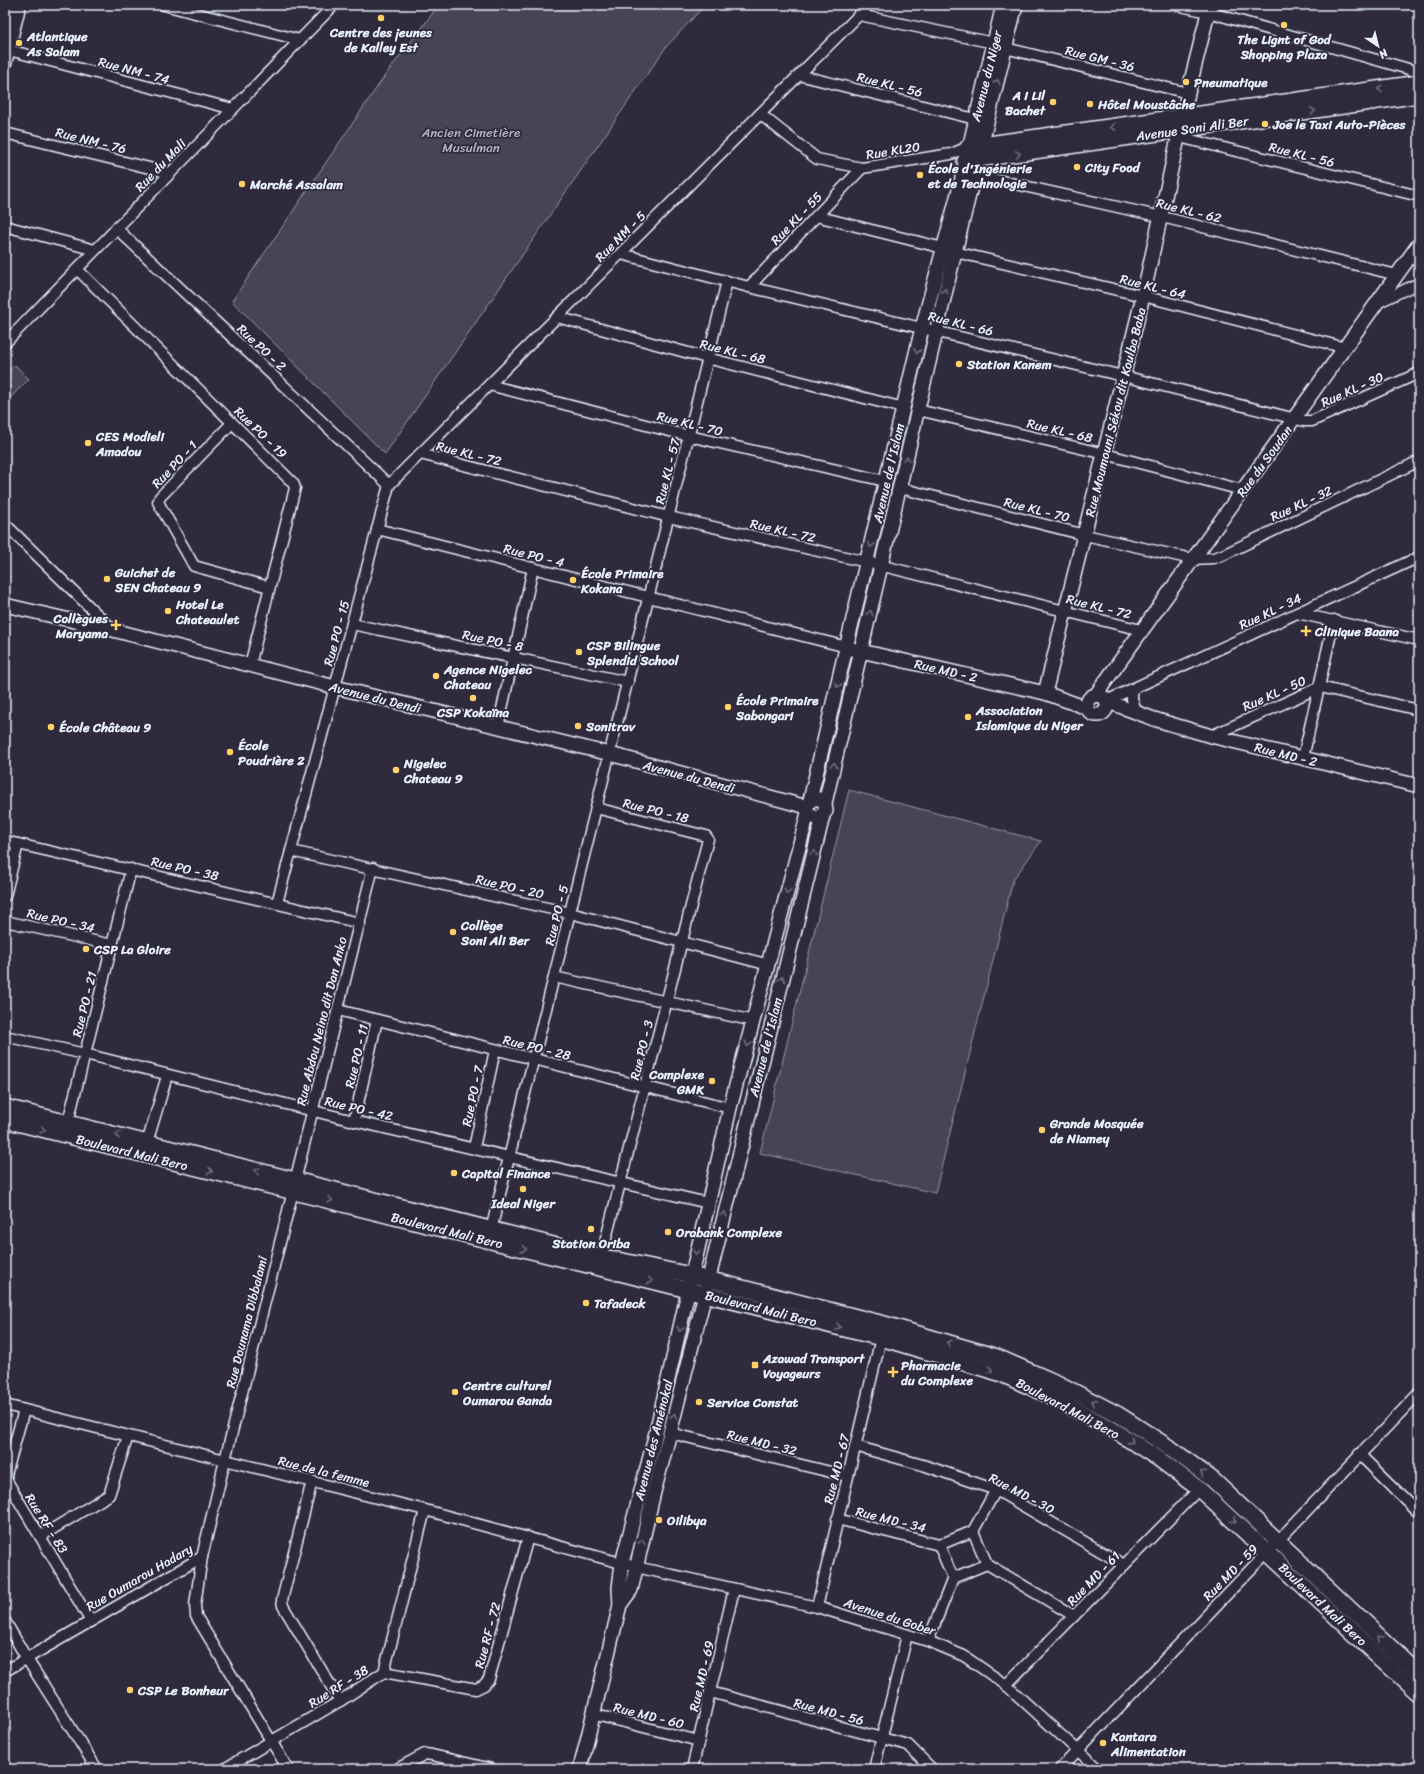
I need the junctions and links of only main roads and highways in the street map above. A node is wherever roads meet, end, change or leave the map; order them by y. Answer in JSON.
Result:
{"nodes":[{"id":1,"x":6,"y":5,"type":"edge"},
{"id":2,"x":19,"y":5,"type":"edge"},
{"id":3,"x":1003,"y":5,"type":"edge"},
{"id":4,"x":1016,"y":5,"type":"edge"},
{"id":5,"x":5,"y":9,"type":"edge"},
{"id":6,"x":1209,"y":9,"type":"edge"},
{"id":7,"x":1000,"y":46,"type":"junction"},
{"id":8,"x":6,"y":54,"type":"edge"},
{"id":9,"x":1419,"y":84,"type":"edge"},
{"id":10,"x":1419,"y":95,"type":"edge"},
{"id":11,"x":1181,"y":128,"type":"junction"},
{"id":12,"x":973,"y":153,"type":"junction"},
{"id":13,"x":1419,"y":244,"type":"edge"},
{"id":14,"x":949,"y":250,"type":"junction"},
{"id":15,"x":5,"y":605,"type":"edge"},
{"id":16,"x":847,"y":647,"type":"junction"},
{"id":17,"x":860,"y":650,"type":"junction"},
{"id":18,"x":1045,"y":693,"type":"junction"},
{"id":19,"x":1099,"y":702,"type":"junction"},
{"id":20,"x":1154,"y":719,"type":"junction"},
{"id":21,"x":1419,"y":786,"type":"edge"},
{"id":22,"x":808,"y":807,"type":"junction"},
{"id":23,"x":824,"y":809,"type":"junction"},
{"id":24,"x":5,"y":1107,"type":"edge"},
{"id":25,"x":5,"y":1120,"type":"edge"},
{"id":26,"x":294,"y":1186,"type":"junction"},
{"id":27,"x":600,"y":1262,"type":"junction"},
{"id":28,"x":692,"y":1275,"type":"junction"},
{"id":29,"x":708,"y":1279,"type":"junction"},
{"id":30,"x":688,"y":1290,"type":"junction"},
{"id":31,"x":705,"y":1294,"type":"junction"},
{"id":32,"x":921,"y":1335,"type":"junction"},
{"id":33,"x":917,"y":1349,"type":"junction"},
{"id":34,"x":664,"y":1397,"type":"junction"},
{"id":35,"x":678,"y":1400,"type":"junction"},
{"id":36,"x":669,"y":1439,"type":"junction"},
{"id":37,"x":654,"y":1441,"type":"junction"},
{"id":38,"x":1272,"y":1546,"type":"junction"},
{"id":39,"x":620,"y":1604,"type":"junction"},
{"id":40,"x":1390,"y":1656,"type":"junction"},
{"id":41,"x":1419,"y":1674,"type":"edge"},
{"id":42,"x":1419,"y":1694,"type":"edge"},
{"id":43,"x":580,"y":1769,"type":"edge"}],
"edges":[{"from":1,"to":5,"type":"main road"},
{"from":2,"to":8,"type":"main road"},
{"from":3,"to":7,"type":"main road","name":"Avenue du Niger"},
{"from":4,"to":7,"type":"main road","name":"Avenue du Niger"},
{"from":6,"to":11,"type":"main road","name":"Rue Moumouni Sékou dit Koulba Baba"},
{"from":7,"to":12,"type":"main road","name":"Avenue du Niger"},
{"from":9,"to":11,"type":"main road","name":"Avenue Soni Ali Ber","one_way":true},
{"from":11,"to":10,"type":"main road","name":"Avenue Soni Ali Ber","one_way":true},
{"from":11,"to":12,"type":"main road","name":"Avenue Soni Ali Ber"},
{"from":11,"to":18,"type":"main road","name":"Rue Moumouni Sékou dit Koulba Baba"},
{"from":12,"to":14,"type":"main road","name":"Avenue de l'Islam"},
{"from":12,"to":14,"type":"main road","name":"Avenue de l'Islam"},
{"from":13,"to":19,"type":"main road","name":"Rue du Soudan"},
{"from":14,"to":16,"type":"main road","name":"Avenue de l'Islam","one_way":true},
{"from":17,"to":14,"type":"main road","name":"Avenue de l'Islam","one_way":true},
{"from":15,"to":22,"type":"main road","name":"Avenue du Dendi"},
{"from":16,"to":17,"type":"main road","name":"Rue MD - 2"},
{"from":16,"to":22,"type":"main road","name":"Avenue de l'Islam","one_way":true},
{"from":17,"to":18,"type":"main road","name":"Rue MD - 2"},
{"from":23,"to":17,"type":"main road","name":"Avenue de l'Islam","one_way":true},
{"from":18,"to":19,"type":"main road","name":"Rue MD - 2"},
{"from":19,"to":20,"type":"main road","name":"Rue MD - 2"},
{"from":19,"to":20,"type":"main road","name":"Rue MD - 2"},
{"from":20,"to":21,"type":"main road","name":"Rue MD - 2"},
{"from":22,"to":23,"type":"main road"},
{"from":22,"to":23,"type":"main road"},
{"from":22,"to":28,"type":"main road","name":"Avenue de l'Islam","one_way":true},
{"from":29,"to":23,"type":"main road","name":"Avenue de l'Islam","one_way":true},
{"from":26,"to":24,"type":"main road","name":"Boulevard Mali Bero","one_way":true},
{"from":25,"to":26,"type":"main road","name":"Boulevard Mali Bero","one_way":true},
{"from":26,"to":27,"type":"main road","name":"Boulevard Mali Bero"},
{"from":27,"to":28,"type":"main road","name":"Boulevard Mali Bero"},
{"from":27,"to":30,"type":"main road","name":"Boulevard Mali Bero","one_way":true},
{"from":28,"to":29,"type":"main road","name":"Boulevard Mali Bero"},
{"from":28,"to":30,"type":"main road","name":"Avenue des Aménokal"},
{"from":29,"to":31,"type":"main road","name":"Avenue des Aménokal"},
{"from":29,"to":32,"type":"main road","name":"Boulevard Mali Bero"},
{"from":30,"to":31,"type":"main road","name":"Boulevard Mali Bero"},
{"from":30,"to":34,"type":"main road","name":"Avenue des Aménokal","one_way":true},
{"from":31,"to":33,"type":"main road","name":"Boulevard Mali Bero","one_way":true},
{"from":31,"to":35,"type":"main road","name":"Avenue des Aménokal"},
{"from":32,"to":33,"type":"main road"},
{"from":38,"to":32,"type":"main road","name":"Boulevard Mali Bero","one_way":true},
{"from":33,"to":38,"type":"main road","name":"Boulevard Mali Bero","one_way":true},
{"from":34,"to":35,"type":"main road"},
{"from":34,"to":37,"type":"main road","name":"Avenue des Aménokal"},
{"from":36,"to":35,"type":"main road","name":"Avenue des Aménokal","one_way":true},
{"from":36,"to":37,"type":"main road"},
{"from":39,"to":36,"type":"main road","name":"Avenue des Aménokal","one_way":true},
{"from":37,"to":39,"type":"main road","name":"Avenue des Aménokal"},
{"from":38,"to":40,"type":"main road","name":"Boulevard Mali Bero"},
{"from":39,"to":43,"type":"main road","name":"Avenue des Aménokal"},
{"from":40,"to":41,"type":"main road","name":"Boulevard Mali Bero"},
{"from":40,"to":42,"type":"main road","name":"Boulevard Mali Bero"}]}
